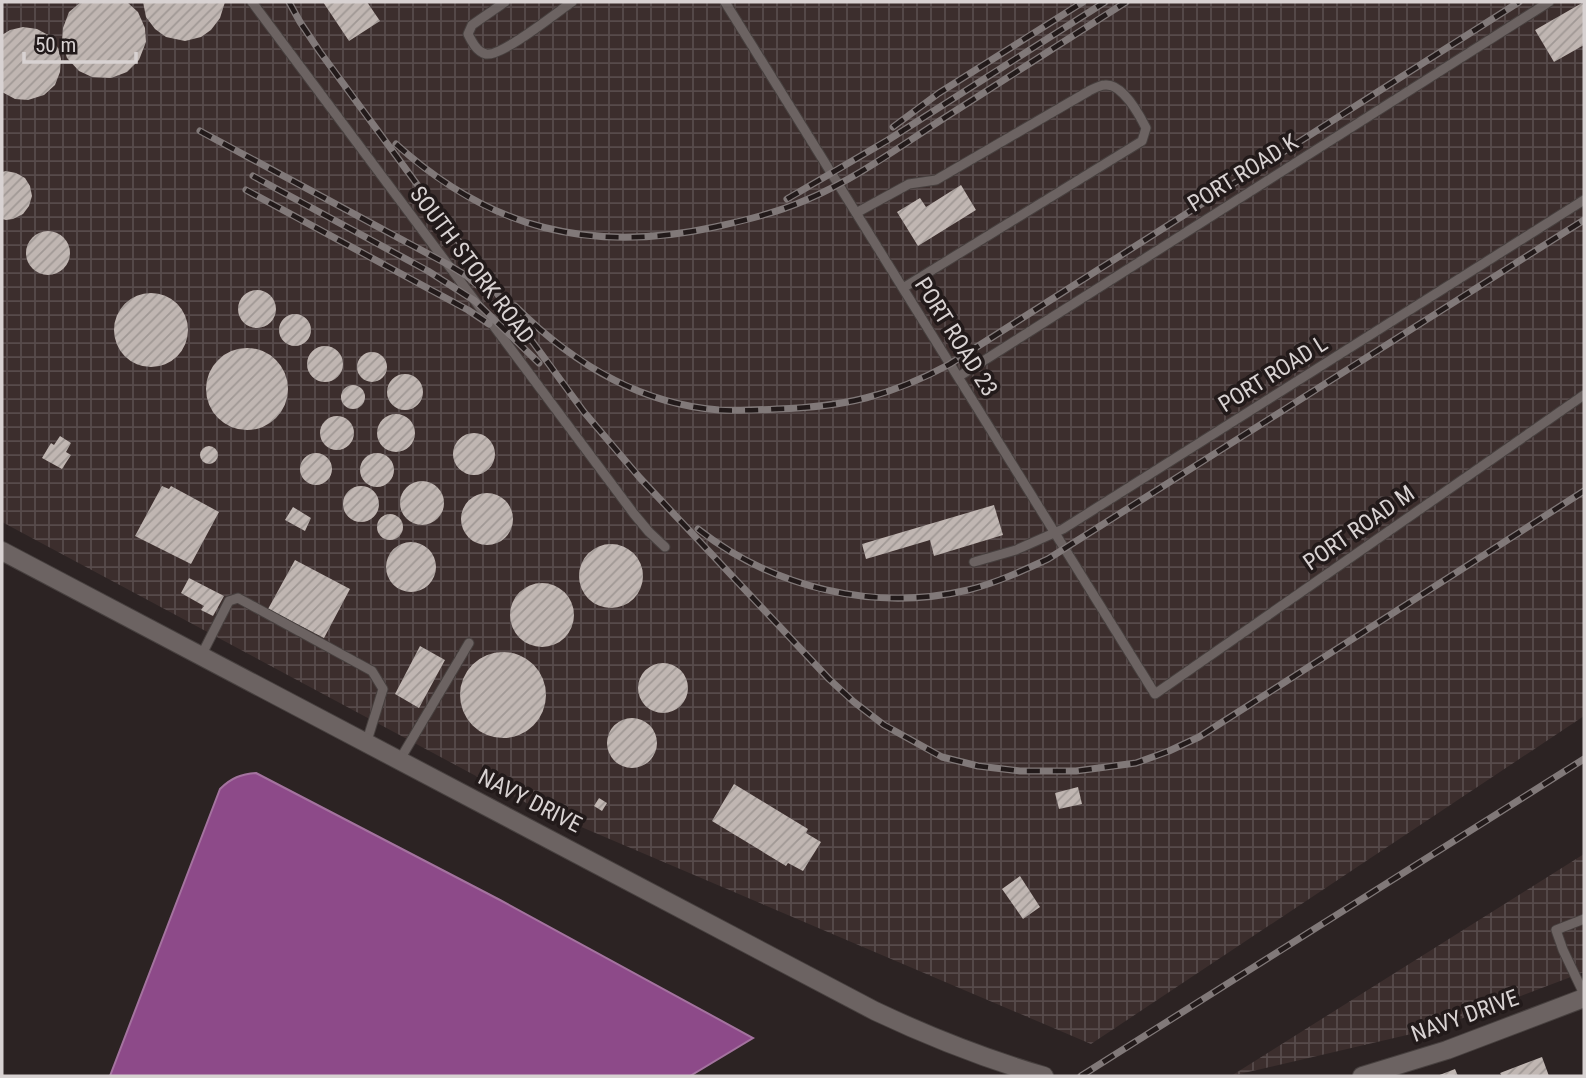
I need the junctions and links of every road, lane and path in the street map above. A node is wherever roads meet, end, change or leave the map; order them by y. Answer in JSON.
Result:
{"nodes":[{"id":1,"x":252,"y":2,"type":"edge"},
{"id":2,"x":505,"y":2,"type":"edge"},
{"id":3,"x":572,"y":2,"type":"edge"},
{"id":4,"x":725,"y":2,"type":"edge"},
{"id":5,"x":1549,"y":2,"type":"edge"},
{"id":6,"x":1584,"y":200,"type":"edge"},
{"id":7,"x":856,"y":213,"type":"junction"},
{"id":8,"x":903,"y":288,"type":"junction"},
{"id":9,"x":958,"y":377,"type":"junction"},
{"id":10,"x":1584,"y":395,"type":"edge"},
{"id":11,"x":1055,"y":533,"type":"junction"},
{"id":12,"x":665,"y":547,"type":"dead end"},
{"id":13,"x":2,"y":551,"type":"edge"},
{"id":14,"x":974,"y":562,"type":"dead end"},
{"id":15,"x":469,"y":643,"type":"dead end"},
{"id":16,"x":201,"y":656,"type":"junction"},
{"id":17,"x":1155,"y":694,"type":"joint"},
{"id":18,"x":366,"y":744,"type":"junction"},
{"id":19,"x":399,"y":761,"type":"junction"},
{"id":20,"x":1584,"y":919,"type":"edge"},
{"id":21,"x":1584,"y":996,"type":"edge"},
{"id":22,"x":1044,"y":1076,"type":"edge"},
{"id":23,"x":1362,"y":1076,"type":"edge"}],
"edges":[{"from":1,"to":12,"type":"lane","name":"SOUTH STORK ROAD"},
{"from":2,"to":3,"type":"lane"},
{"from":4,"to":7,"type":"lane","name":"PORT ROAD 23"},
{"from":5,"to":9,"type":"lane","name":"PORT ROAD K"},
{"from":6,"to":11,"type":"lane","name":"PORT ROAD L"},
{"from":7,"to":8,"type":"lane","name":"PORT ROAD 23"},
{"from":7,"to":8,"type":"lane"},
{"from":8,"to":9,"type":"lane","name":"PORT ROAD 23"},
{"from":9,"to":11,"type":"lane","name":"PORT ROAD 23"},
{"from":10,"to":17,"type":"lane","name":"PORT ROAD M"},
{"from":11,"to":14,"type":"lane","name":"PORT ROAD L"},
{"from":11,"to":17,"type":"lane","name":"PORT ROAD 23"},
{"from":13,"to":16,"type":"street","name":"NAVY DRIVE"},
{"from":15,"to":19,"type":"lane"},
{"from":16,"to":18,"type":"street","name":"NAVY DRIVE"},
{"from":16,"to":18,"type":"lane"},
{"from":18,"to":19,"type":"street","name":"NAVY DRIVE"},
{"from":19,"to":22,"type":"street","name":"NAVY DRIVE"},
{"from":20,"to":21,"type":"lane"},
{"from":21,"to":23,"type":"street","name":"NAVY DRIVE"}]}
